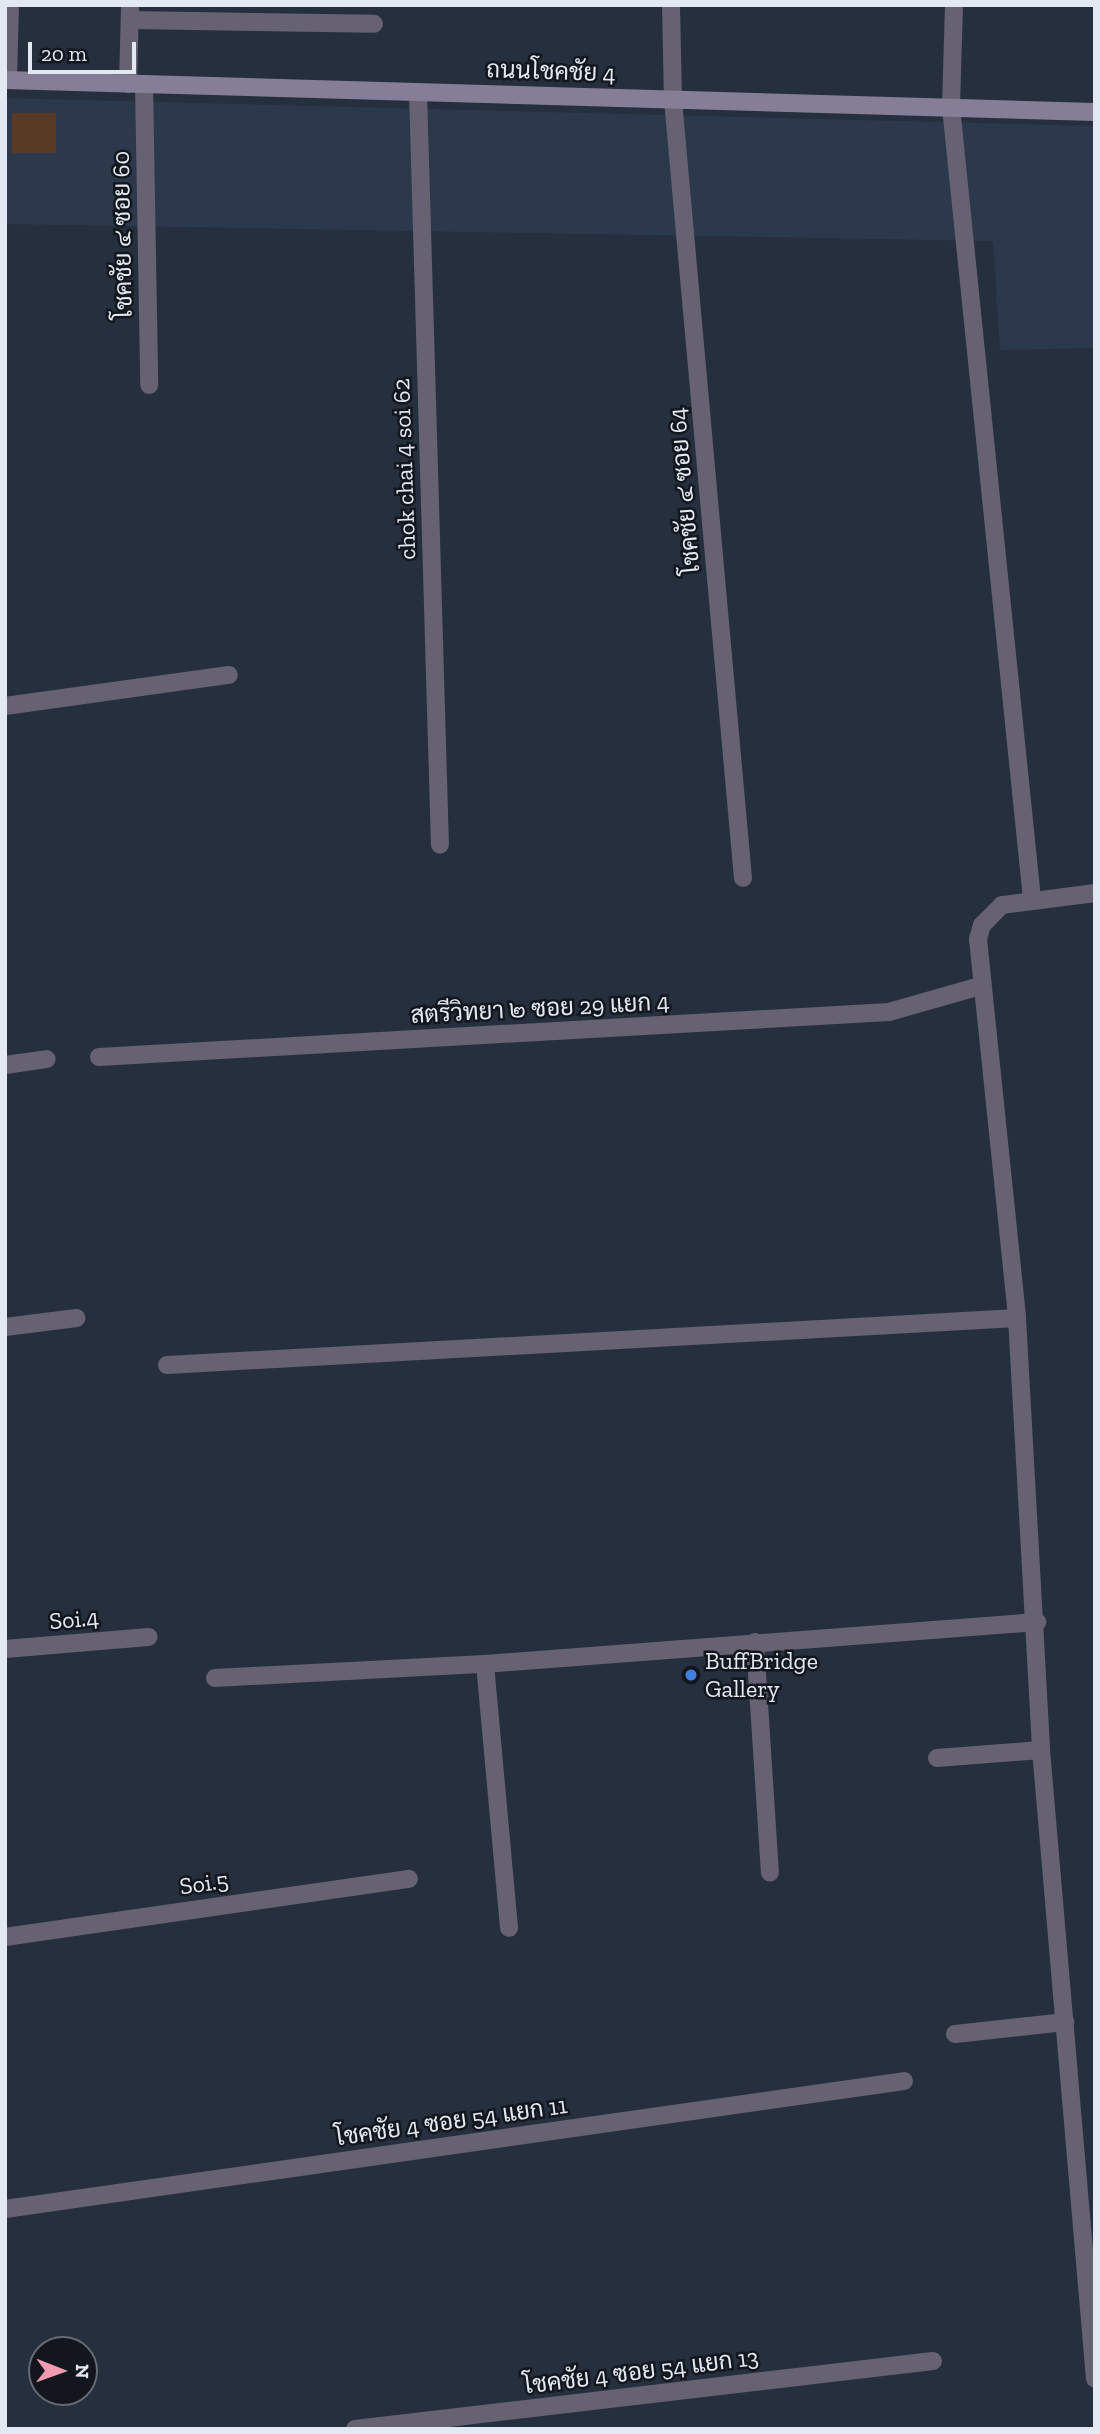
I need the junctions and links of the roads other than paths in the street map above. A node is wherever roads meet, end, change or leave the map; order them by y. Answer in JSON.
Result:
{"nodes":[{"id":1,"x":10,"y":5,"type":"edge"},
{"id":2,"x":671,"y":5,"type":"edge"},
{"id":3,"x":954,"y":5,"type":"edge"},
{"id":4,"x":130,"y":13,"type":"edge"},
{"id":5,"x":374,"y":24,"type":"dead end"},
{"id":6,"x":7,"y":80,"type":"edge"},
{"id":7,"x":136,"y":84,"type":"junction"},
{"id":8,"x":418,"y":92,"type":"junction"},
{"id":9,"x":673,"y":100,"type":"junction"},
{"id":10,"x":951,"y":107,"type":"junction"},
{"id":11,"x":1095,"y":112,"type":"edge"},
{"id":12,"x":149,"y":385,"type":"dead end"},
{"id":13,"x":229,"y":675,"type":"dead end"},
{"id":14,"x":5,"y":706,"type":"edge"},
{"id":15,"x":440,"y":845,"type":"dead end"},
{"id":16,"x":743,"y":878,"type":"dead end"},
{"id":17,"x":1095,"y":893,"type":"edge"},
{"id":18,"x":1032,"y":899,"type":"junction"},
{"id":19,"x":980,"y":986,"type":"junction"},
{"id":20,"x":99,"y":1057,"type":"dead end"},
{"id":21,"x":47,"y":1059,"type":"dead end"},
{"id":22,"x":5,"y":1065,"type":"edge"},
{"id":23,"x":76,"y":1318,"type":"dead end"},
{"id":24,"x":1017,"y":1318,"type":"junction"},
{"id":25,"x":5,"y":1327,"type":"edge"},
{"id":26,"x":167,"y":1364,"type":"dead end"},
{"id":27,"x":1037,"y":1622,"type":"junction"},
{"id":28,"x":148,"y":1637,"type":"dead end"},
{"id":29,"x":755,"y":1642,"type":"junction"},
{"id":30,"x":5,"y":1649,"type":"edge"},
{"id":31,"x":485,"y":1664,"type":"junction"},
{"id":32,"x":215,"y":1678,"type":"dead end"},
{"id":33,"x":1041,"y":1750,"type":"junction"},
{"id":34,"x":937,"y":1758,"type":"dead end"},
{"id":35,"x":770,"y":1872,"type":"dead end"},
{"id":36,"x":409,"y":1879,"type":"dead end"},
{"id":37,"x":509,"y":1928,"type":"dead end"},
{"id":38,"x":5,"y":1937,"type":"edge"},
{"id":39,"x":1065,"y":2022,"type":"junction"},
{"id":40,"x":955,"y":2034,"type":"dead end"},
{"id":41,"x":904,"y":2081,"type":"dead end"},
{"id":42,"x":5,"y":2209,"type":"edge"},
{"id":43,"x":933,"y":2361,"type":"dead end"},
{"id":44,"x":1095,"y":2379,"type":"edge"},
{"id":45,"x":355,"y":2429,"type":"edge"}],
"edges":[{"from":1,"to":6,"type":"street"},
{"from":2,"to":9,"type":"street","name":"โชคชัย ๔ ซอย 64"},
{"from":3,"to":10,"type":"street"},
{"from":4,"to":5,"type":"street"},
{"from":4,"to":7,"type":"street","name":"โชคชัย ๔ ซอย 60"},
{"from":6,"to":7,"type":"street","name":"ถนนโชคชัย 4"},
{"from":7,"to":8,"type":"street","name":"ถนนโชคชัย 4"},
{"from":7,"to":12,"type":"street","name":"โชคชัย ๔ ซอย 60"},
{"from":8,"to":9,"type":"street","name":"ถนนโชคชัย 4"},
{"from":8,"to":15,"type":"street","name":"chok chai 4 soi 62"},
{"from":9,"to":10,"type":"street","name":"ถนนโชคชัย 4"},
{"from":9,"to":16,"type":"street","name":"โชคชัย ๔ ซอย 64"},
{"from":10,"to":11,"type":"street","name":"ถนนโชคชัย 4"},
{"from":10,"to":18,"type":"street"},
{"from":13,"to":14,"type":"street"},
{"from":17,"to":18,"type":"street"},
{"from":18,"to":19,"type":"street"},
{"from":19,"to":20,"type":"street","name":"สตรีวิทยา ๒ ซอย 29 แยก 4"},
{"from":19,"to":24,"type":"street"},
{"from":21,"to":22,"type":"street"},
{"from":23,"to":25,"type":"street"},
{"from":24,"to":26,"type":"street"},
{"from":24,"to":27,"type":"street"},
{"from":27,"to":29,"type":"street"},
{"from":27,"to":33,"type":"street"},
{"from":28,"to":30,"type":"street","name":"Soi.4"},
{"from":29,"to":31,"type":"street"},
{"from":29,"to":35,"type":"street"},
{"from":31,"to":32,"type":"street"},
{"from":31,"to":37,"type":"street"},
{"from":33,"to":34,"type":"street"},
{"from":33,"to":39,"type":"street"},
{"from":36,"to":38,"type":"street","name":"Soi.5"},
{"from":39,"to":40,"type":"street"},
{"from":39,"to":44,"type":"street"},
{"from":41,"to":42,"type":"street","name":"โชคชัย 4 ซอย 54 แยก 11"},
{"from":43,"to":45,"type":"street","name":"โชคชัย 4 ซอย 54 แยก 13"}]}
